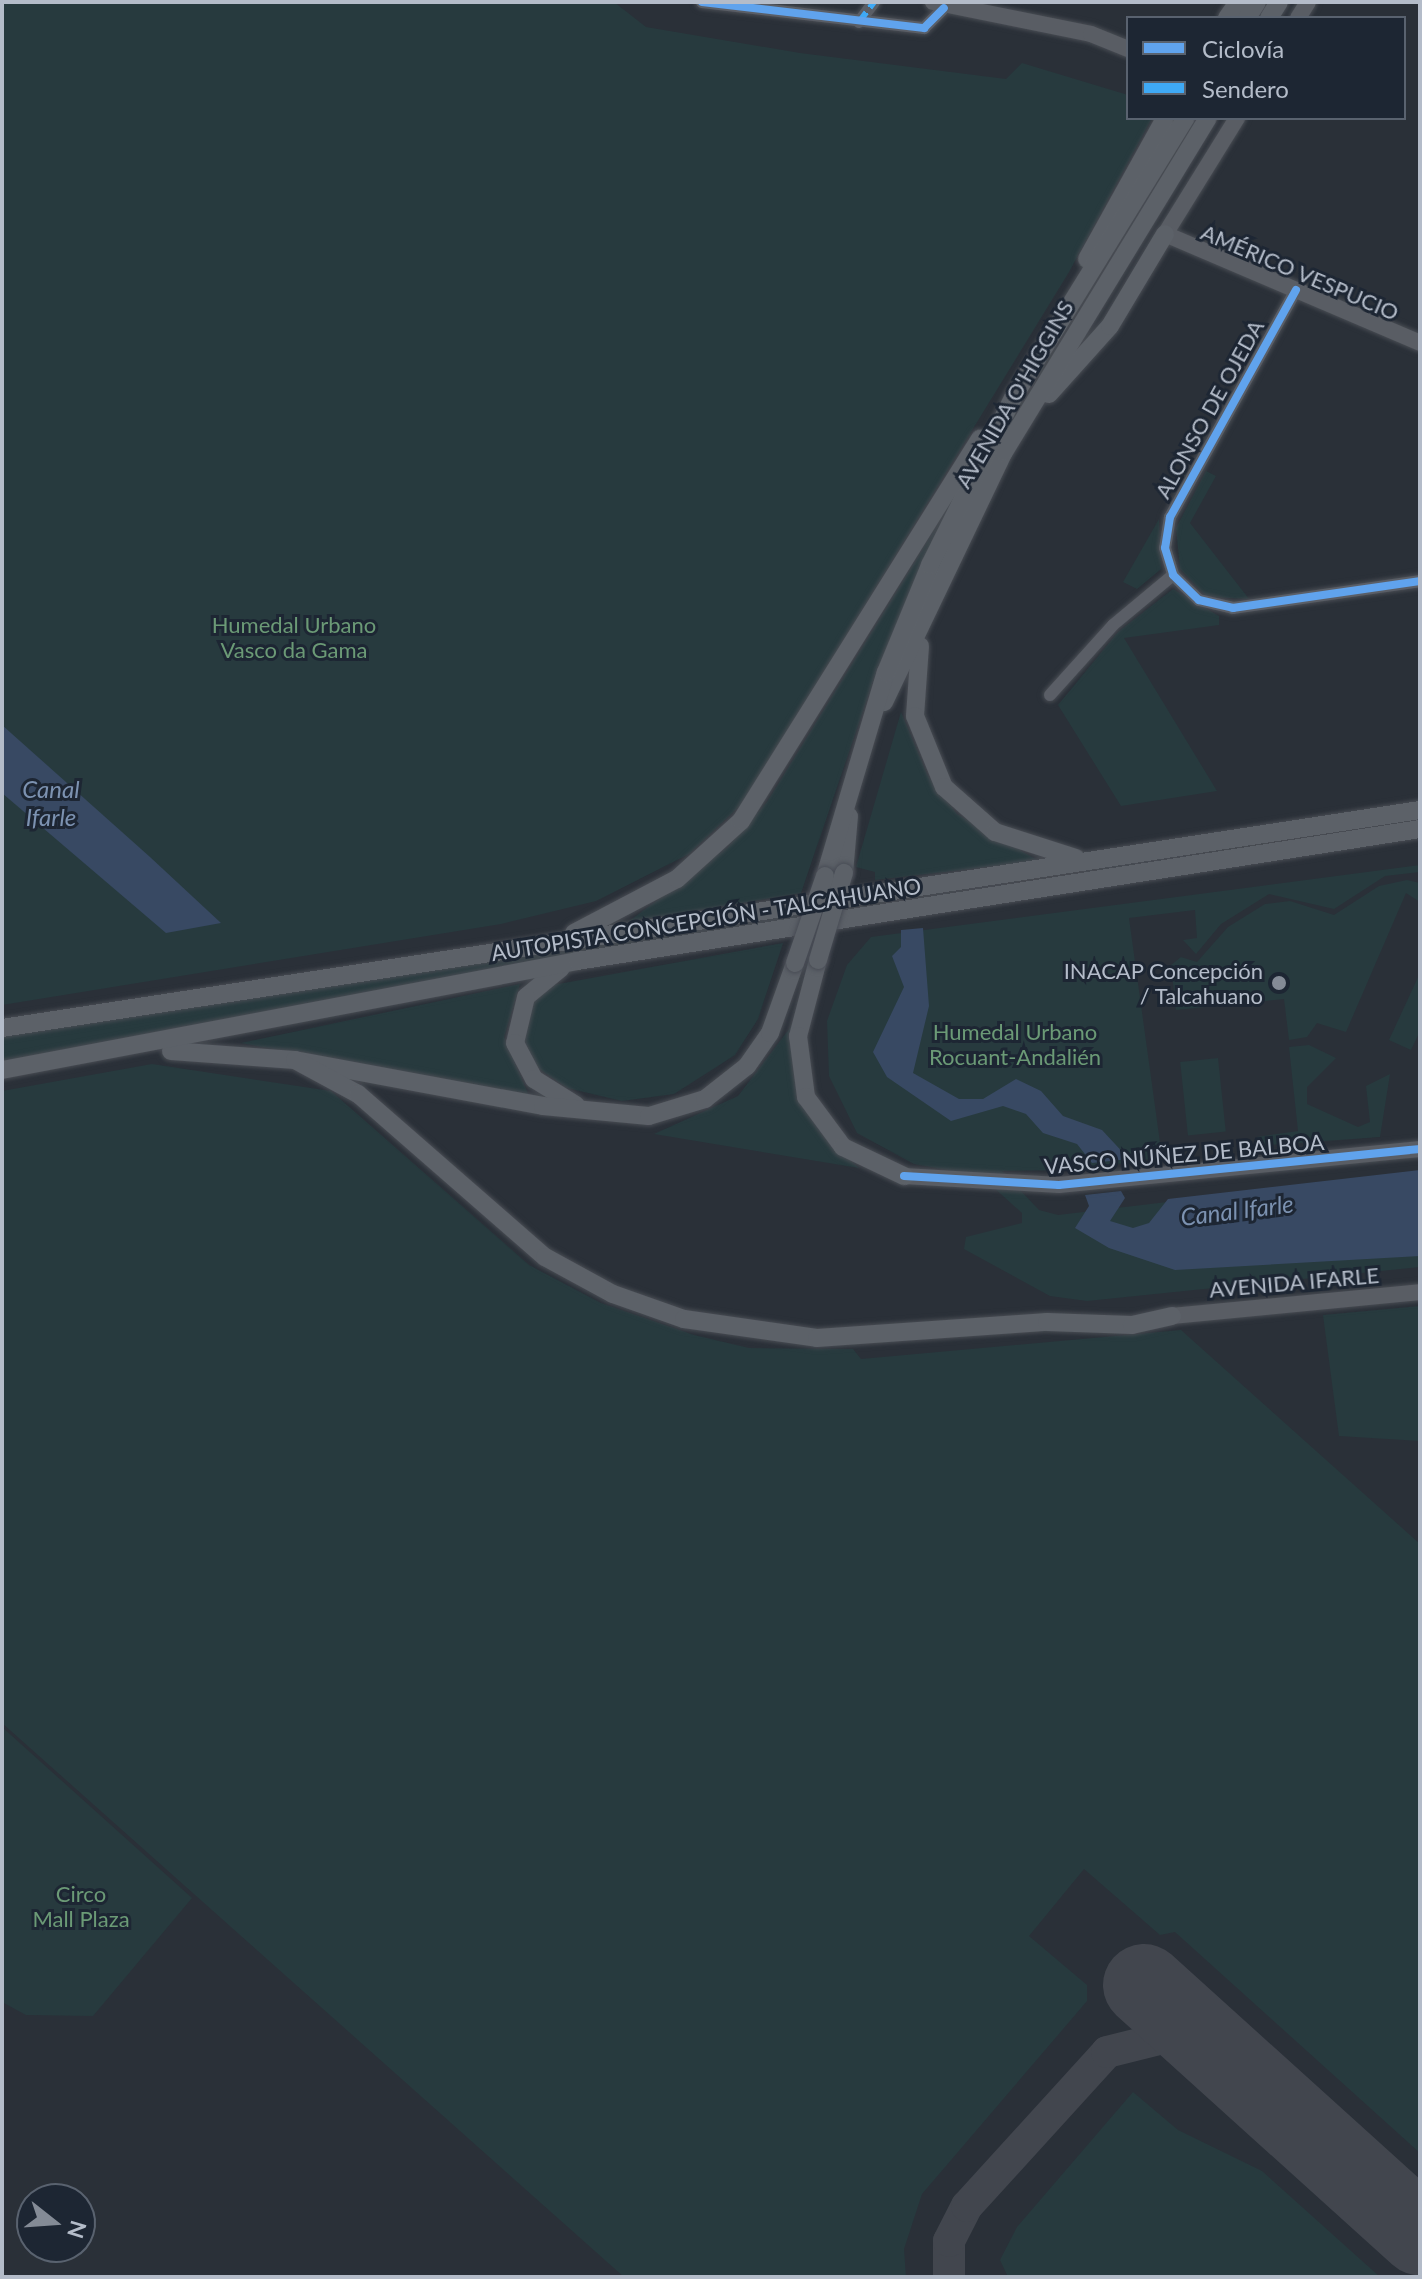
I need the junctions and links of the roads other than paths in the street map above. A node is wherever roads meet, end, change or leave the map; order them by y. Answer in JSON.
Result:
{"nodes":[{"id":1,"x":705,"y":2,"type":"edge"},
{"id":2,"x":874,"y":2,"type":"edge"},
{"id":3,"x":939,"y":5,"type":"edge"},
{"id":4,"x":859,"y":22,"type":"junction"},
{"id":5,"x":1121,"y":46,"type":"edge"},
{"id":6,"x":1164,"y":120,"type":"edge"},
{"id":7,"x":1185,"y":120,"type":"edge"},
{"id":8,"x":1207,"y":120,"type":"edge"},
{"id":9,"x":1236,"y":120,"type":"edge"},
{"id":10,"x":1165,"y":234,"type":"junction"},
{"id":11,"x":1296,"y":290,"type":"junction"},
{"id":12,"x":1072,"y":303,"type":"junction"},
{"id":13,"x":1420,"y":343,"type":"edge"},
{"id":14,"x":1014,"y":396,"type":"junction"},
{"id":15,"x":1022,"y":422,"type":"junction"},
{"id":16,"x":1173,"y":575,"type":"junction"},
{"id":17,"x":1420,"y":581,"type":"edge"},
{"id":18,"x":927,"y":612,"type":"junction"},
{"id":19,"x":1050,"y":695,"type":"dead end"},
{"id":20,"x":882,"y":704,"type":"junction"},
{"id":21,"x":848,"y":806,"type":"junction"},
{"id":22,"x":1420,"y":810,"type":"edge"},
{"id":23,"x":1420,"y":829,"type":"edge"},
{"id":24,"x":1099,"y":860,"type":"junction"},
{"id":25,"x":531,"y":947,"type":"junction"},
{"id":26,"x":577,"y":961,"type":"junction"},
{"id":27,"x":2,"y":1028,"type":"edge"},
{"id":28,"x":128,"y":1049,"type":"junction"},
{"id":29,"x":295,"y":1060,"type":"junction"},
{"id":30,"x":2,"y":1070,"type":"edge"},
{"id":31,"x":605,"y":1115,"type":"junction"},
{"id":32,"x":1420,"y":1149,"type":"edge"},
{"id":33,"x":904,"y":1176,"type":"joint"},
{"id":34,"x":1420,"y":1292,"type":"edge"},
{"id":35,"x":1172,"y":1316,"type":"joint"}],
"edges":[{"from":1,"to":4,"type":"street"},
{"from":2,"to":4,"type":"street"},
{"from":3,"to":4,"type":"street"},
{"from":3,"to":5,"type":"street"},
{"from":6,"to":12,"type":"main road"},
{"from":7,"to":12,"type":"main road","name":"AVENIDA O'HIGGINS"},
{"from":8,"to":15,"type":"main road","name":"AVENIDA O'HIGGINS"},
{"from":9,"to":10,"type":"street"},
{"from":10,"to":11,"type":"street","name":"AMÉRICO VESPUCIO"},
{"from":10,"to":15,"type":"main road"},
{"from":11,"to":13,"type":"street","name":"AMÉRICO VESPUCIO"},
{"from":11,"to":16,"type":"street","name":"ALONSO DE OJEDA"},
{"from":12,"to":14,"type":"main road","name":"AVENIDA O'HIGGINS"},
{"from":14,"to":20,"type":"main road","name":"AVENIDA O'HIGGINS"},
{"from":14,"to":25,"type":"main road"},
{"from":15,"to":18,"type":"main road","name":"AVENIDA O'HIGGINS"},
{"from":16,"to":17,"type":"street"},
{"from":16,"to":19,"type":"street"},
{"from":18,"to":20,"type":"main road","name":"AVENIDA O'HIGGINS"},
{"from":18,"to":24,"type":"main road"},
{"from":20,"to":21,"type":"main road","name":"AVENIDA O'HIGGINS"},
{"from":21,"to":31,"type":"main road","name":"AVENIDA O'HIGGINS","bridge":true},
{"from":21,"to":33,"type":"main road","bridge":true},
{"from":22,"to":24,"type":"main road","name":"AUTOPISTA CONCEPCIÓN - TALCAHUANO"},
{"from":23,"to":26,"type":"main road","name":"AUTOPISTA CONCEPCIÓN - TALCAHUANO"},
{"from":24,"to":25,"type":"main road","name":"AUTOPISTA CONCEPCIÓN - TALCAHUANO"},
{"from":25,"to":27,"type":"main road","name":"AUTOPISTA CONCEPCIÓN - TALCAHUANO"},
{"from":26,"to":28,"type":"main road","name":"AUTOPISTA CONCEPCIÓN - TALCAHUANO"},
{"from":26,"to":31,"type":"main road"},
{"from":28,"to":29,"type":"main road"},
{"from":28,"to":30,"type":"main road","name":"AUTOPISTA CONCEPCIÓN - TALCAHUANO"},
{"from":29,"to":31,"type":"main road"},
{"from":29,"to":35,"type":"main road"},
{"from":32,"to":33,"type":"street","name":"VASCO NÚÑEZ DE BALBOA"},
{"from":34,"to":35,"type":"street","name":"AVENIDA IFARLE"}]}
